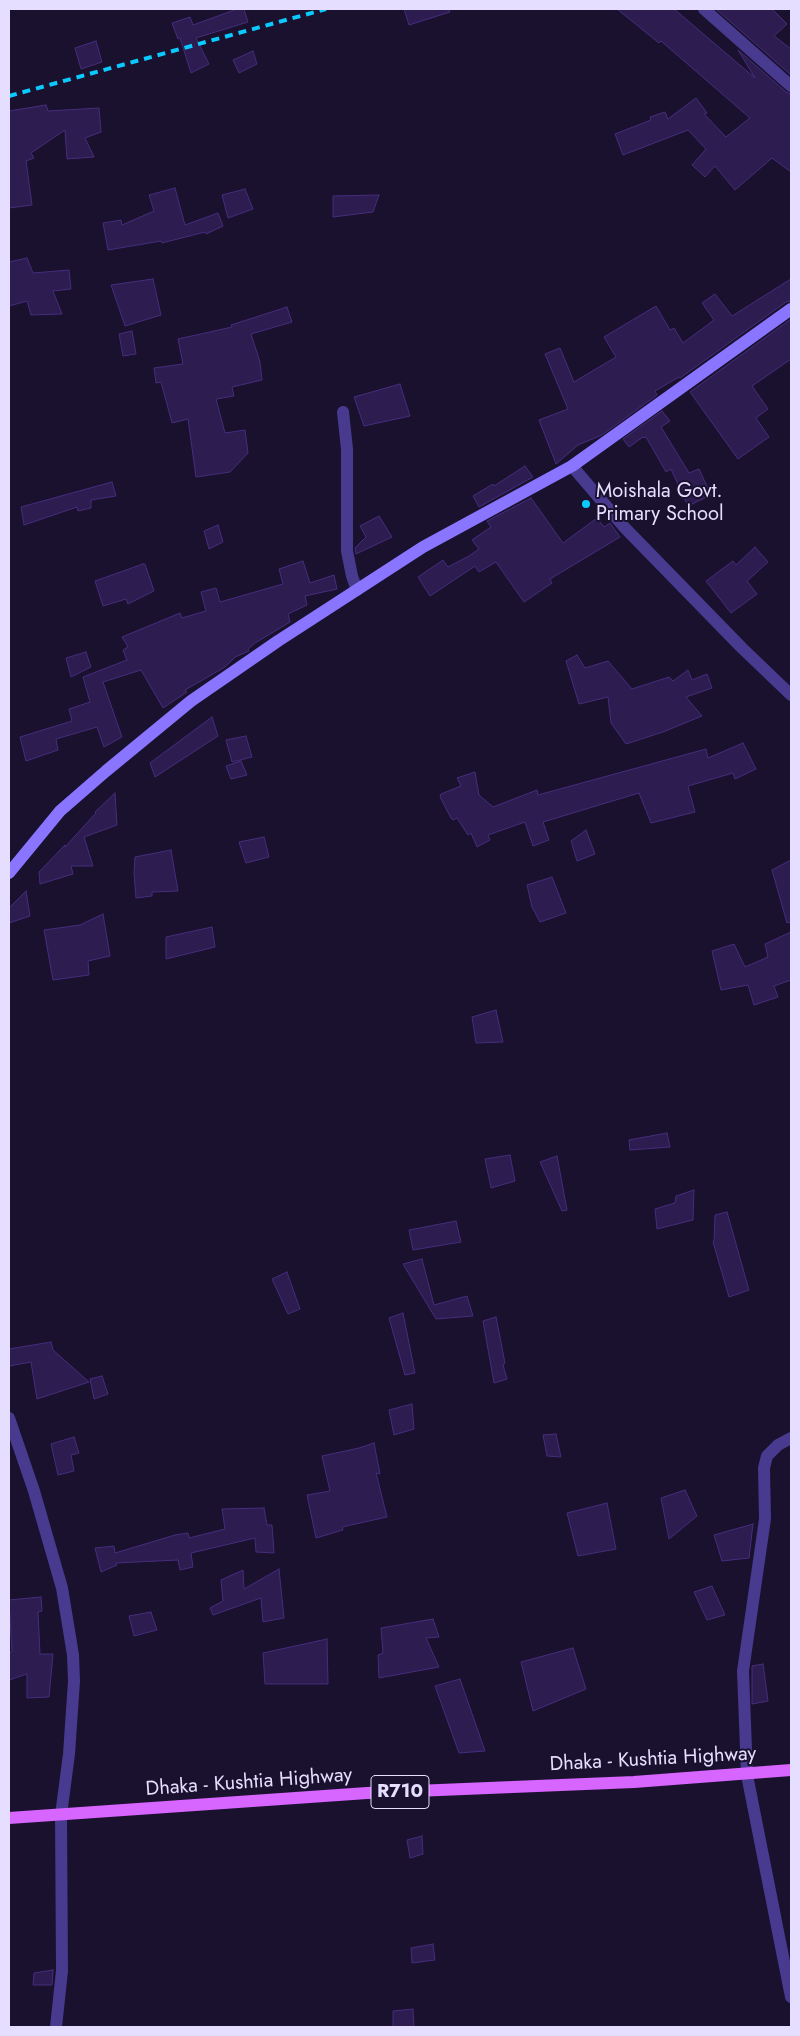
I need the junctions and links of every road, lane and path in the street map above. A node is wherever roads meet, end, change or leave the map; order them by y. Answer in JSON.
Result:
{"nodes":[{"id":1,"x":704,"y":9,"type":"edge"},
{"id":2,"x":791,"y":86,"type":"edge"},
{"id":3,"x":791,"y":309,"type":"edge"},
{"id":4,"x":343,"y":412,"type":"dead end"},
{"id":5,"x":572,"y":466,"type":"junction"},
{"id":6,"x":357,"y":590,"type":"junction"},
{"id":7,"x":791,"y":695,"type":"edge"},
{"id":8,"x":9,"y":872,"type":"edge"},
{"id":9,"x":9,"y":1418,"type":"edge"},
{"id":10,"x":791,"y":1438,"type":"edge"},
{"id":11,"x":791,"y":1770,"type":"edge"},
{"id":12,"x":747,"y":1774,"type":"junction"},
{"id":13,"x":61,"y":1815,"type":"junction"},
{"id":14,"x":9,"y":1818,"type":"edge"},
{"id":15,"x":791,"y":1997,"type":"edge"},
{"id":16,"x":56,"y":2027,"type":"edge"}],
"edges":[{"from":1,"to":2,"type":"street"},
{"from":3,"to":5,"type":"street"},
{"from":4,"to":6,"type":"street"},
{"from":5,"to":6,"type":"street"},
{"from":5,"to":7,"type":"street"},
{"from":6,"to":8,"type":"street"},
{"from":9,"to":13,"type":"street"},
{"from":10,"to":12,"type":"street"},
{"from":11,"to":12,"type":"main road","name":"Dhaka - Kushtia Highway","number":"R710"},
{"from":12,"to":13,"type":"main road","name":"Dhaka - Kushtia Highway","number":"R710"},
{"from":12,"to":15,"type":"street"},
{"from":13,"to":14,"type":"main road","name":"Dhaka - Kushtia Highway","number":"R710"},
{"from":13,"to":16,"type":"street"}]}
